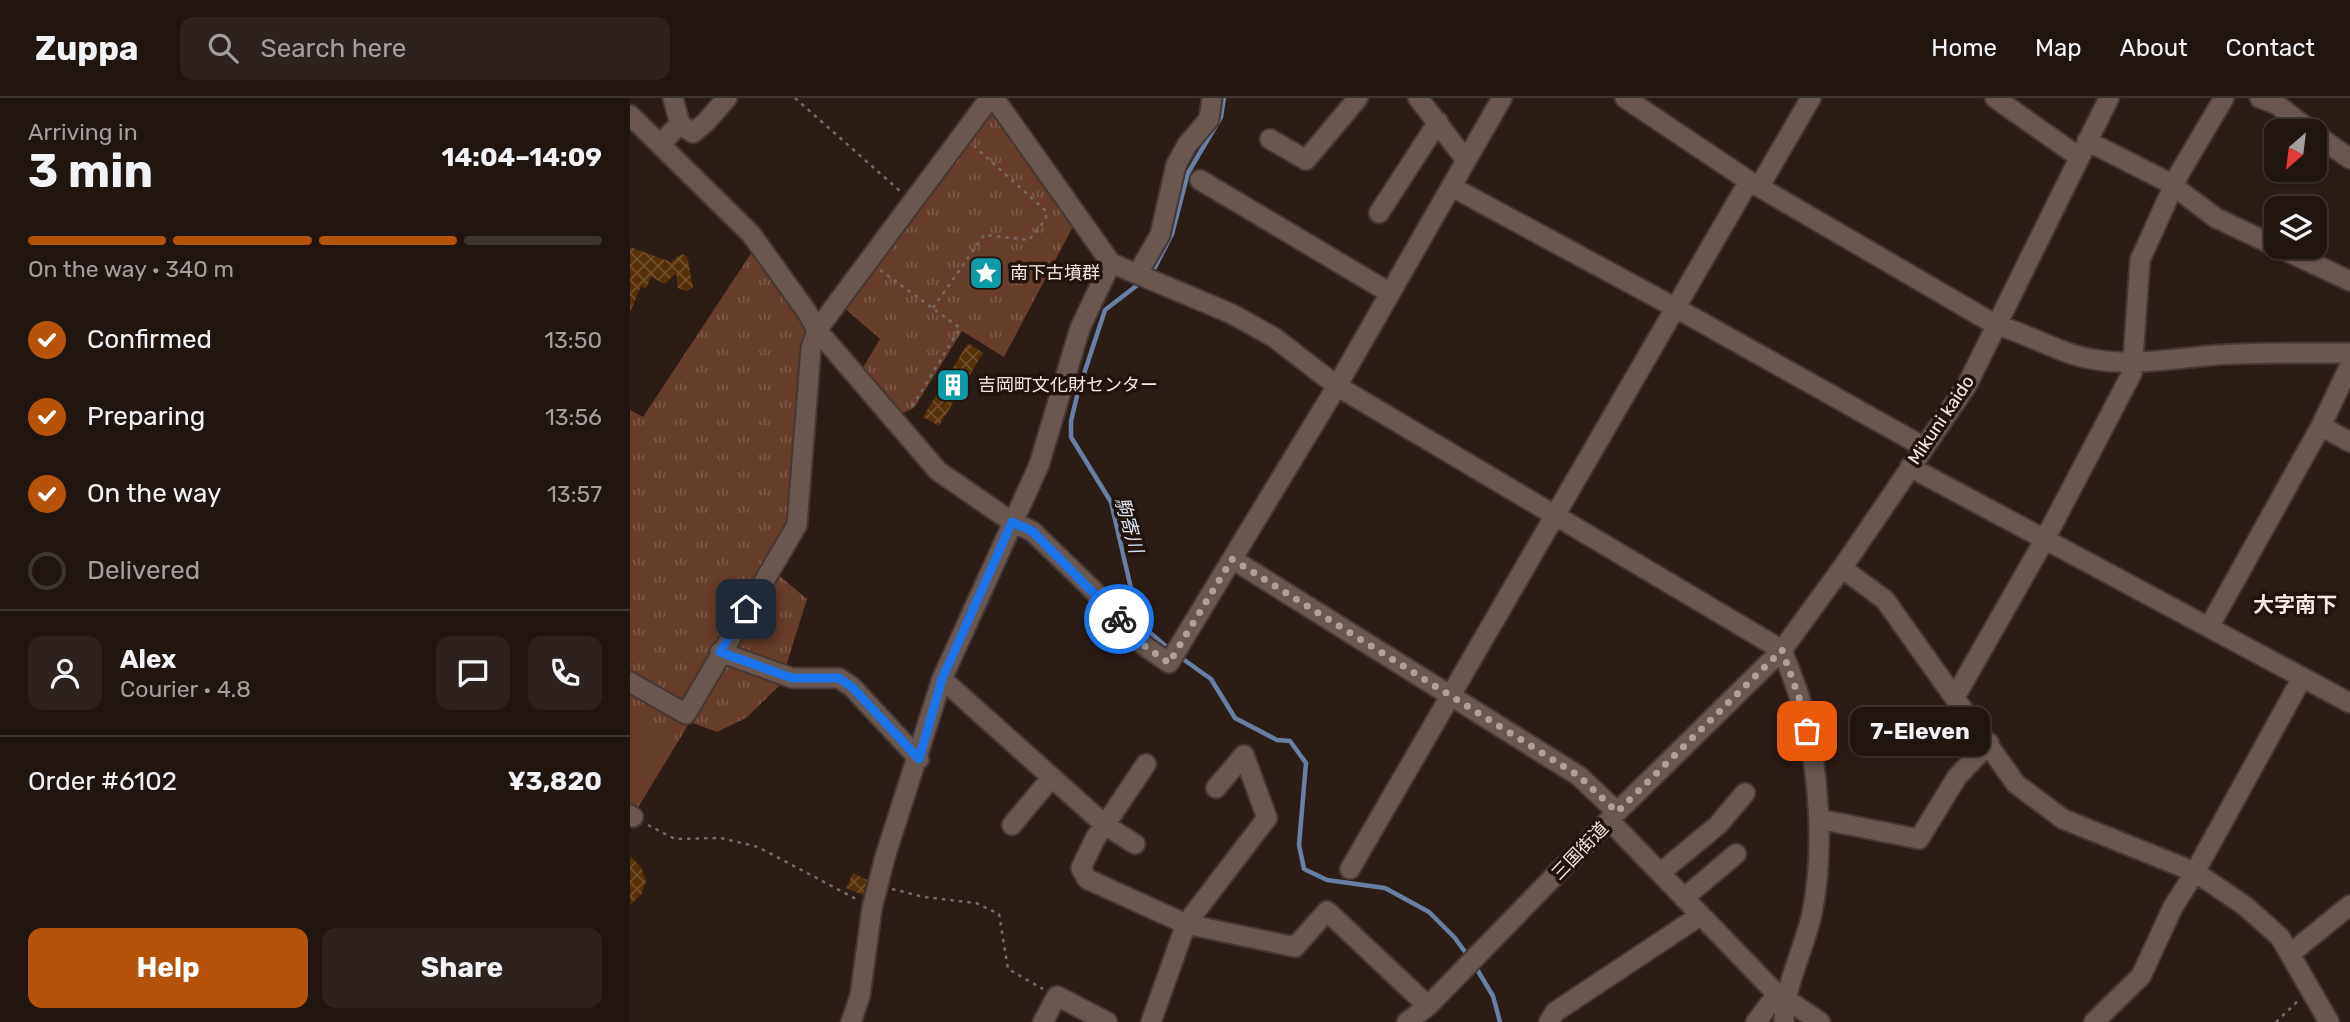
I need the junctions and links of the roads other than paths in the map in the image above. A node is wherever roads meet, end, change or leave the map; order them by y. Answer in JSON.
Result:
{"nodes":[{"id":1,"x":673,"y":98,"type":"edge"},
{"id":2,"x":727,"y":98,"type":"edge"},
{"id":3,"x":992,"y":98,"type":"edge"},
{"id":4,"x":1212,"y":98,"type":"edge"},
{"id":5,"x":1358,"y":98,"type":"edge"},
{"id":6,"x":1418,"y":98,"type":"edge"},
{"id":7,"x":1502,"y":98,"type":"edge"},
{"id":8,"x":1625,"y":98,"type":"edge"},
{"id":9,"x":1811,"y":98,"type":"edge"},
{"id":10,"x":1995,"y":98,"type":"edge"},
{"id":11,"x":2109,"y":98,"type":"edge"},
{"id":12,"x":2224,"y":98,"type":"edge"},
{"id":13,"x":2260,"y":98,"type":"edge"},
{"id":14,"x":630,"y":115,"type":"edge"},
{"id":15,"x":2295,"y":119,"type":"edge"},
{"id":16,"x":1438,"y":122,"type":"junction"},
{"id":17,"x":680,"y":124,"type":"junction"},
{"id":18,"x":1270,"y":139,"type":"dead end"},
{"id":19,"x":660,"y":144,"type":"junction"},
{"id":20,"x":2328,"y":144,"type":"edge"},
{"id":21,"x":2083,"y":149,"type":"junction"},
{"id":22,"x":2350,"y":159,"type":"edge"},
{"id":23,"x":1466,"y":160,"type":"junction"},
{"id":24,"x":1200,"y":180,"type":"dead end"},
{"id":25,"x":1754,"y":184,"type":"junction"},
{"id":26,"x":1452,"y":187,"type":"junction"},
{"id":27,"x":2174,"y":187,"type":"junction"},
{"id":28,"x":1379,"y":213,"type":"dead end"},
{"id":29,"x":1111,"y":263,"type":"junction"},
{"id":30,"x":1138,"y":273,"type":"junction"},
{"id":31,"x":2350,"y":282,"type":"edge"},
{"id":32,"x":1390,"y":293,"type":"junction"},
{"id":33,"x":1676,"y":308,"type":"junction"},
{"id":34,"x":1996,"y":325,"type":"junction"},
{"id":35,"x":817,"y":330,"type":"junction"},
{"id":36,"x":2350,"y":353,"type":"edge"},
{"id":37,"x":2133,"y":361,"type":"junction"},
{"id":38,"x":2350,"y":365,"type":"edge"},
{"id":39,"x":1337,"y":386,"type":"junction"},
{"id":40,"x":2321,"y":426,"type":"junction"},
{"id":41,"x":2350,"y":442,"type":"edge"},
{"id":42,"x":1924,"y":447,"type":"junction"},
{"id":43,"x":1910,"y":467,"type":"junction"},
{"id":44,"x":1555,"y":515,"type":"junction"},
{"id":45,"x":1012,"y":522,"type":"junction"},
{"id":46,"x":2045,"y":539,"type":"junction"},
{"id":47,"x":1232,"y":559,"type":"junction"},
{"id":48,"x":1842,"y":568,"type":"junction"},
{"id":49,"x":2209,"y":626,"type":"junction"},
{"id":50,"x":1782,"y":650,"type":"junction"},
{"id":51,"x":720,"y":652,"type":"junction"},
{"id":52,"x":2302,"y":678,"type":"junction"},
{"id":53,"x":942,"y":679,"type":"junction"},
{"id":54,"x":630,"y":682,"type":"edge"},
{"id":55,"x":1451,"y":694,"type":"junction"},
{"id":56,"x":1955,"y":697,"type":"junction"},
{"id":57,"x":2350,"y":703,"type":"edge"},
{"id":58,"x":1989,"y":743,"type":"junction"},
{"id":59,"x":919,"y":759,"type":"junction"},
{"id":60,"x":1146,"y":764,"type":"dead end"},
{"id":61,"x":1052,"y":777,"type":"junction"},
{"id":62,"x":1216,"y":788,"type":"dead end"},
{"id":63,"x":1745,"y":793,"type":"dead end"},
{"id":64,"x":1613,"y":816,"type":"junction"},
{"id":65,"x":1819,"y":819,"type":"junction"},
{"id":66,"x":1012,"y":825,"type":"dead end"},
{"id":67,"x":1105,"y":825,"type":"junction"},
{"id":68,"x":1135,"y":844,"type":"dead end"},
{"id":69,"x":1735,"y":854,"type":"dead end"},
{"id":70,"x":1350,"y":869,"type":"dead end"},
{"id":71,"x":1660,"y":873,"type":"junction"},
{"id":72,"x":2195,"y":873,"type":"junction"},
{"id":73,"x":1685,"y":898,"type":"junction"},
{"id":74,"x":2350,"y":905,"type":"edge"},
{"id":75,"x":1700,"y":915,"type":"junction"},
{"id":76,"x":1186,"y":924,"type":"junction"},
{"id":77,"x":2290,"y":954,"type":"junction"},
{"id":78,"x":1785,"y":999,"type":"junction"},
{"id":79,"x":1428,"y":1006,"type":"junction"},
{"id":80,"x":851,"y":1022,"type":"edge"},
{"id":81,"x":1042,"y":1022,"type":"edge"},
{"id":82,"x":1107,"y":1022,"type":"edge"},
{"id":83,"x":1150,"y":1022,"type":"edge"},
{"id":84,"x":1407,"y":1022,"type":"edge"},
{"id":85,"x":1549,"y":1022,"type":"edge"},
{"id":86,"x":1756,"y":1022,"type":"edge"},
{"id":87,"x":1784,"y":1022,"type":"edge"},
{"id":88,"x":1820,"y":1022,"type":"edge"},
{"id":89,"x":2094,"y":1022,"type":"edge"},
{"id":90,"x":2329,"y":1022,"type":"edge"}],
"edges":[{"from":1,"to":17,"type":"street"},
{"from":2,"to":17,"type":"street"},
{"from":3,"to":29,"type":"street"},
{"from":3,"to":35,"type":"street"},
{"from":4,"to":30,"type":"street"},
{"from":5,"to":18,"type":"street"},
{"from":6,"to":16,"type":"street"},
{"from":7,"to":23,"type":"street"},
{"from":8,"to":25,"type":"street"},
{"from":9,"to":25,"type":"street"},
{"from":10,"to":21,"type":"street"},
{"from":11,"to":21,"type":"street","name":"Mikuni kaido"},
{"from":12,"to":27,"type":"street"},
{"from":13,"to":15,"type":"street"},
{"from":14,"to":19,"type":"street"},
{"from":16,"to":23,"type":"street"},
{"from":16,"to":28,"type":"street"},
{"from":17,"to":19,"type":"street"},
{"from":19,"to":35,"type":"street"},
{"from":20,"to":22,"type":"street"},
{"from":21,"to":27,"type":"street"},
{"from":21,"to":34,"type":"street","name":"Mikuni kaido"},
{"from":23,"to":26,"type":"street"},
{"from":24,"to":32,"type":"street"},
{"from":25,"to":33,"type":"street"},
{"from":25,"to":34,"type":"street"},
{"from":26,"to":32,"type":"street"},
{"from":26,"to":33,"type":"street"},
{"from":27,"to":31,"type":"street"},
{"from":27,"to":37,"type":"street"},
{"from":29,"to":30,"type":"street"},
{"from":29,"to":45,"type":"street"},
{"from":30,"to":39,"type":"street"},
{"from":32,"to":39,"type":"street"},
{"from":33,"to":42,"type":"street"},
{"from":33,"to":44,"type":"street"},
{"from":34,"to":37,"type":"street"},
{"from":34,"to":42,"type":"street","name":"Mikuni kaido"},
{"from":35,"to":45,"type":"street"},
{"from":35,"to":51,"type":"street"},
{"from":36,"to":37,"type":"street"},
{"from":37,"to":46,"type":"street"},
{"from":38,"to":40,"type":"street"},
{"from":39,"to":44,"type":"street"},
{"from":39,"to":47,"type":"street"},
{"from":40,"to":41,"type":"street"},
{"from":40,"to":49,"type":"street"},
{"from":42,"to":43,"type":"street","name":"Mikuni kaido"},
{"from":43,"to":46,"type":"street"},
{"from":43,"to":48,"type":"street","name":"Mikuni kaido"},
{"from":44,"to":50,"type":"street"},
{"from":44,"to":55,"type":"street"},
{"from":45,"to":47,"type":"street"},
{"from":45,"to":53,"type":"street"},
{"from":46,"to":49,"type":"street"},
{"from":46,"to":56,"type":"street"},
{"from":47,"to":55,"type":"street"},
{"from":48,"to":50,"type":"street","name":"Mikuni kaido"},
{"from":48,"to":56,"type":"street"},
{"from":49,"to":52,"type":"street"},
{"from":50,"to":64,"type":"street","name":"三国街道"},
{"from":50,"to":65,"type":"street"},
{"from":51,"to":54,"type":"street"},
{"from":51,"to":59,"type":"street"},
{"from":52,"to":57,"type":"street"},
{"from":52,"to":72,"type":"street"},
{"from":53,"to":59,"type":"street"},
{"from":53,"to":61,"type":"street"},
{"from":55,"to":64,"type":"street"},
{"from":55,"to":70,"type":"street"},
{"from":56,"to":58,"type":"street"},
{"from":58,"to":65,"type":"street"},
{"from":58,"to":72,"type":"street"},
{"from":59,"to":80,"type":"street"},
{"from":60,"to":67,"type":"street"},
{"from":61,"to":66,"type":"street"},
{"from":61,"to":67,"type":"street"},
{"from":62,"to":76,"type":"street"},
{"from":63,"to":71,"type":"street"},
{"from":64,"to":71,"type":"street"},
{"from":64,"to":79,"type":"street","name":"三国街道"},
{"from":65,"to":78,"type":"street"},
{"from":67,"to":68,"type":"street"},
{"from":67,"to":76,"type":"street"},
{"from":69,"to":73,"type":"street"},
{"from":71,"to":73,"type":"street"},
{"from":72,"to":77,"type":"street"},
{"from":72,"to":89,"type":"street"},
{"from":73,"to":75,"type":"street"},
{"from":74,"to":77,"type":"street"},
{"from":75,"to":78,"type":"street"},
{"from":75,"to":85,"type":"street"},
{"from":76,"to":79,"type":"street"},
{"from":76,"to":83,"type":"street"},
{"from":77,"to":90,"type":"street"},
{"from":78,"to":86,"type":"street"},
{"from":78,"to":87,"type":"street"},
{"from":78,"to":88,"type":"street"},
{"from":79,"to":84,"type":"street","name":"三国街道"},
{"from":81,"to":82,"type":"street"}]}
